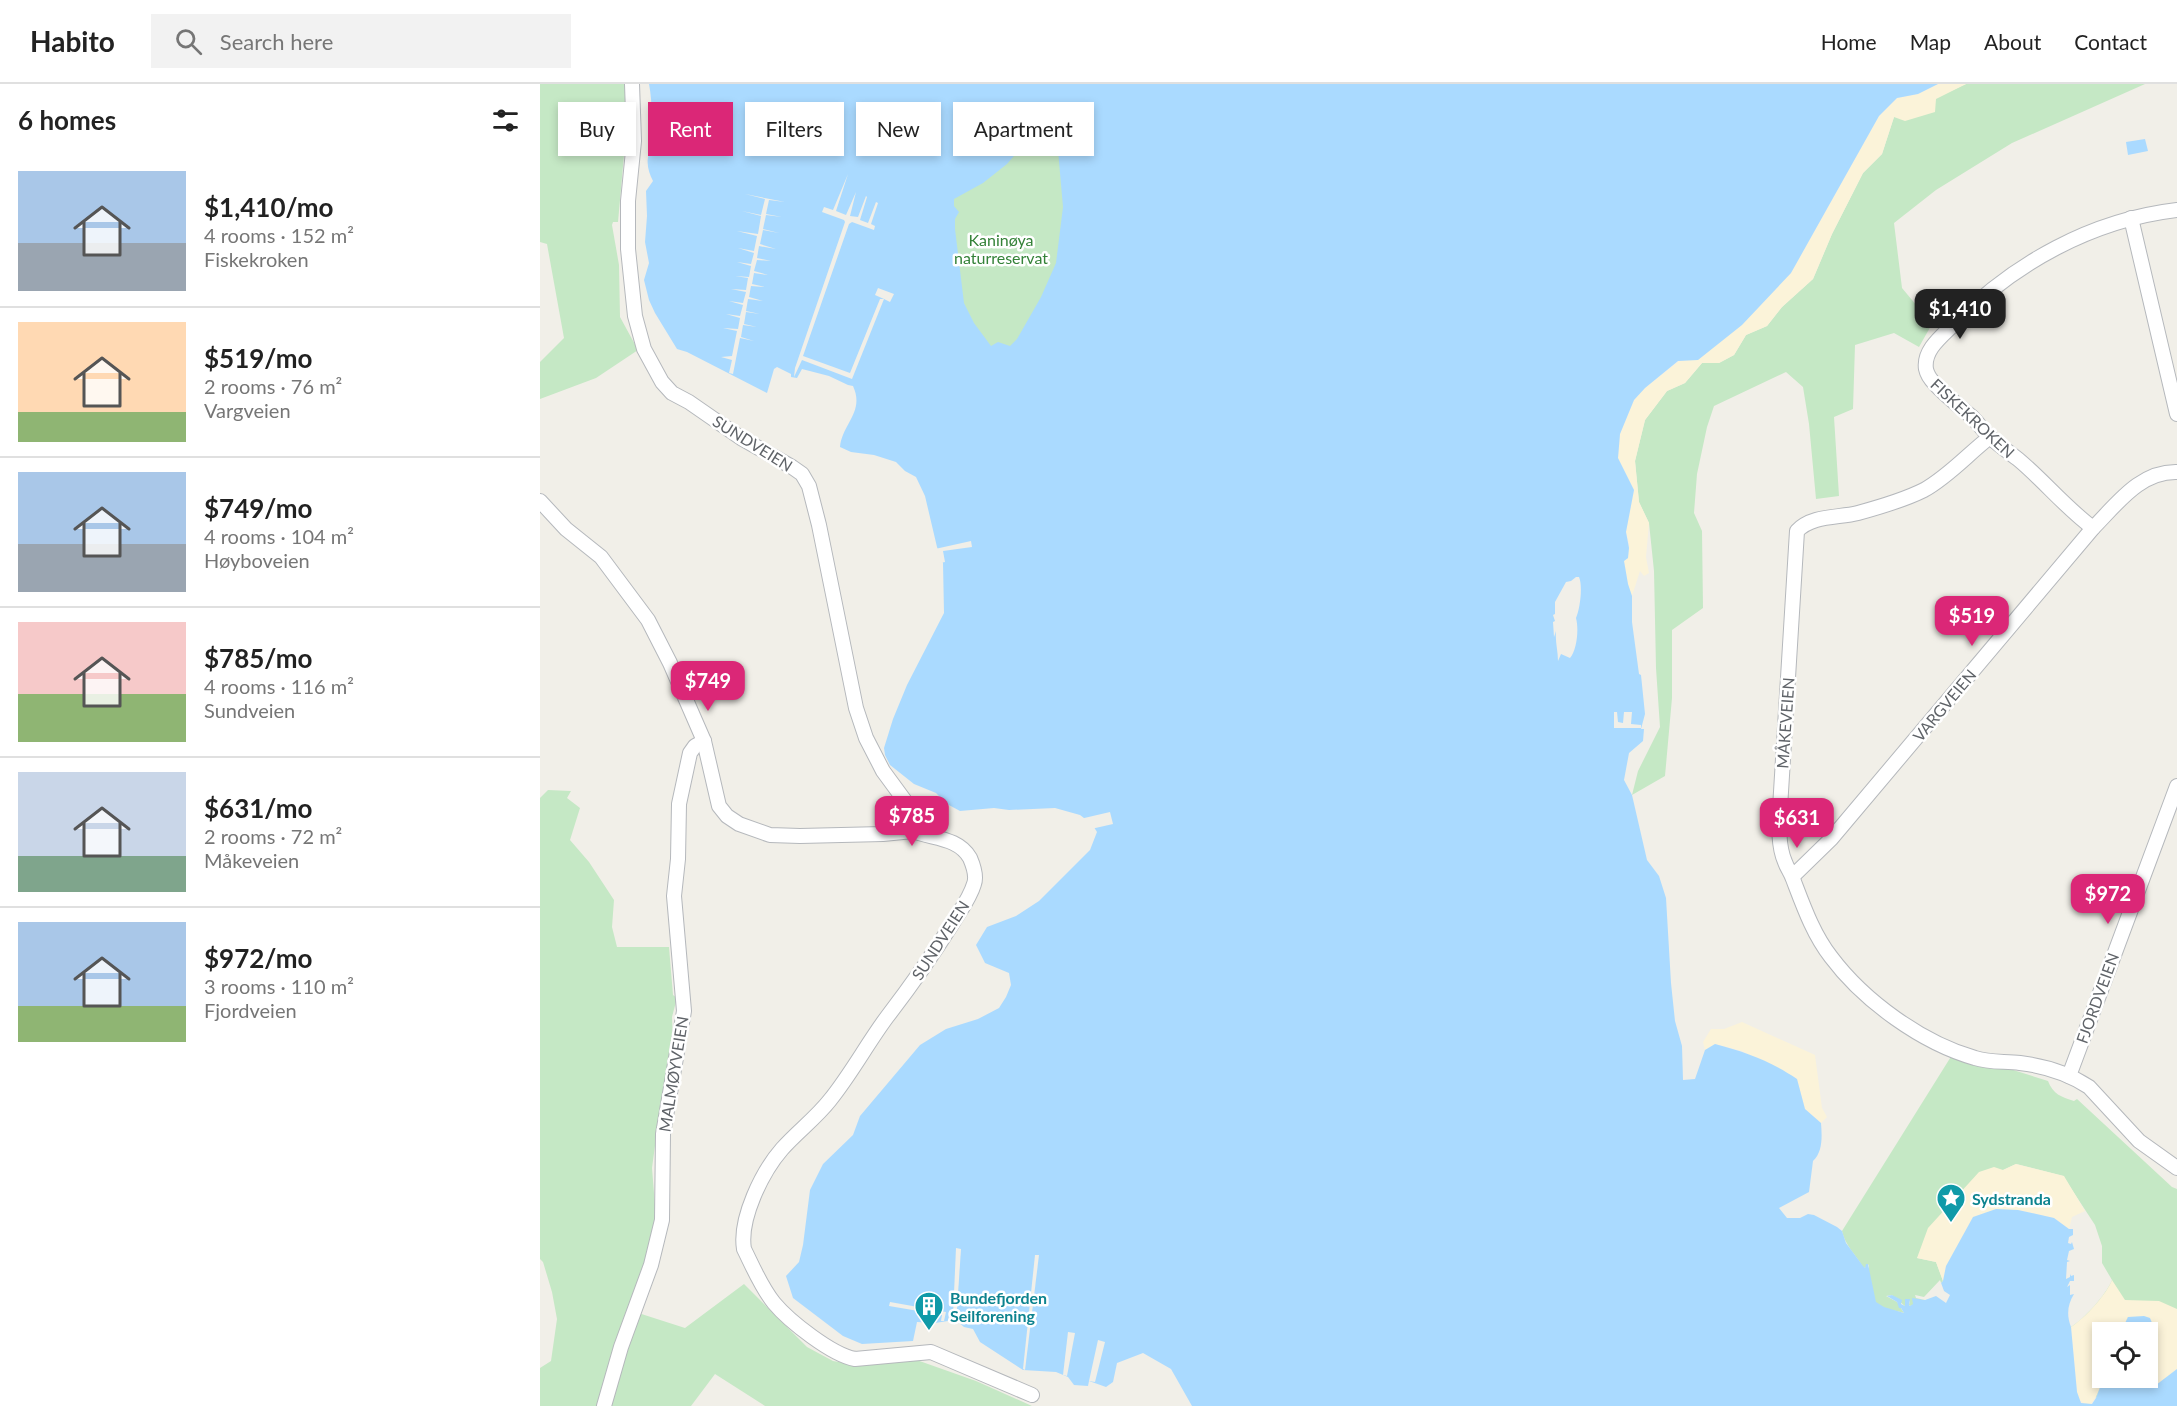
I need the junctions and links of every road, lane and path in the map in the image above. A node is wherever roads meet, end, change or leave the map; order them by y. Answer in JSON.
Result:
{"nodes":[{"id":1,"x":632,"y":84,"type":"edge"},
{"id":2,"x":2177,"y":210,"type":"edge"},
{"id":3,"x":2131,"y":218,"type":"junction"},
{"id":4,"x":2177,"y":414,"type":"edge"},
{"id":5,"x":1990,"y":437,"type":"junction"},
{"id":6,"x":2177,"y":472,"type":"edge"},
{"id":7,"x":540,"y":501,"type":"edge"},
{"id":8,"x":2093,"y":528,"type":"junction"},
{"id":9,"x":704,"y":741,"type":"junction"},
{"id":10,"x":2177,"y":786,"type":"edge"},
{"id":11,"x":914,"y":831,"type":"junction"},
{"id":12,"x":1792,"y":876,"type":"junction"},
{"id":13,"x":2069,"y":1076,"type":"junction"},
{"id":14,"x":2177,"y":1168,"type":"edge"},
{"id":15,"x":1032,"y":1395,"type":"dead end"},
{"id":16,"x":604,"y":1406,"type":"edge"}],
"edges":[{"from":1,"to":11,"type":"street","name":"SUNDVEIEN"},
{"from":2,"to":3,"type":"street","name":"FISKEKROKEN"},
{"from":3,"to":4,"type":"street"},
{"from":3,"to":5,"type":"street","name":"FISKEKROKEN"},
{"from":5,"to":8,"type":"street","name":"FISKEKROKEN"},
{"from":5,"to":12,"type":"street","name":"MÅKEVEIEN"},
{"from":6,"to":8,"type":"street","name":"VARGVEIEN"},
{"from":7,"to":9,"type":"street"},
{"from":8,"to":12,"type":"street","name":"VARGVEIEN"},
{"from":9,"to":11,"type":"street"},
{"from":9,"to":16,"type":"street","name":"MALMØYVEIEN"},
{"from":10,"to":13,"type":"street","name":"FJORDVEIEN"},
{"from":11,"to":15,"type":"street","name":"SUNDVEIEN"},
{"from":12,"to":13,"type":"street","name":"MÅKEVEIEN"},
{"from":13,"to":14,"type":"street","name":"MÅKEVEIEN"}]}
